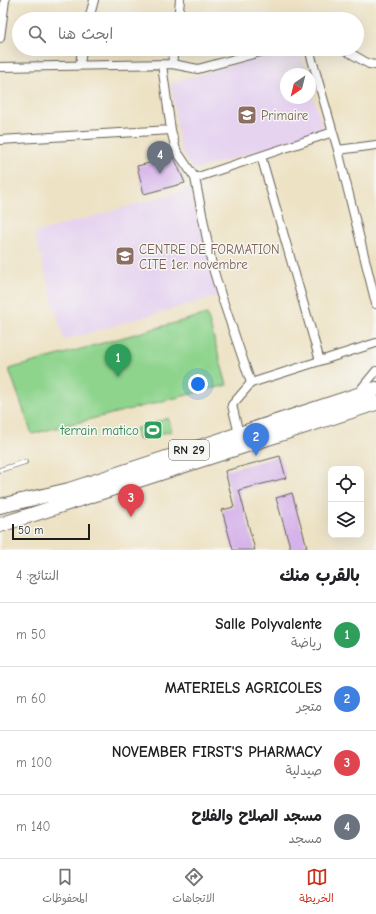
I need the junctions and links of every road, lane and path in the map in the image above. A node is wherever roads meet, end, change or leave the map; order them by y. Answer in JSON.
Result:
{"nodes":[{"id":1,"x":5,"y":0,"type":"edge"},
{"id":2,"x":94,"y":0,"type":"edge"},
{"id":3,"x":180,"y":0,"type":"edge"},
{"id":4,"x":91,"y":12,"type":"edge"},
{"id":5,"x":179,"y":12,"type":"edge"},
{"id":6,"x":0,"y":38,"type":"edge"},
{"id":7,"x":81,"y":56,"type":"edge"},
{"id":8,"x":173,"y":56,"type":"edge"},
{"id":9,"x":245,"y":56,"type":"edge"},
{"id":10,"x":311,"y":56,"type":"edge"},
{"id":11,"x":355,"y":56,"type":"edge"},
{"id":12,"x":172,"y":64,"type":"junction"},
{"id":13,"x":80,"y":65,"type":"junction"},
{"id":14,"x":162,"y":65,"type":"junction"},
{"id":15,"x":376,"y":65,"type":"edge"},
{"id":16,"x":0,"y":67,"type":"edge"},
{"id":17,"x":171,"y":130,"type":"junction"},
{"id":18,"x":333,"y":132,"type":"junction"},
{"id":19,"x":0,"y":140,"type":"edge"},
{"id":20,"x":376,"y":145,"type":"edge"},
{"id":21,"x":338,"y":150,"type":"junction"},
{"id":22,"x":261,"y":156,"type":"junction"},
{"id":23,"x":195,"y":178,"type":"junction"},
{"id":24,"x":376,"y":304,"type":"edge"},
{"id":25,"x":376,"y":343,"type":"edge"},
{"id":26,"x":320,"y":361,"type":"junction"},
{"id":27,"x":376,"y":371,"type":"edge"},
{"id":28,"x":251,"y":383,"type":"junction"},
{"id":29,"x":376,"y":389,"type":"edge"},
{"id":30,"x":357,"y":395,"type":"junction"},
{"id":31,"x":376,"y":403,"type":"edge"},
{"id":32,"x":240,"y":434,"type":"junction"},
{"id":33,"x":25,"y":462,"type":"dead end"},
{"id":34,"x":0,"y":470,"type":"edge"},
{"id":35,"x":0,"y":506,"type":"edge"},
{"id":36,"x":0,"y":525,"type":"edge"}],
"edges":[{"from":1,"to":6,"type":"street"},
{"from":2,"to":4,"type":"street"},
{"from":3,"to":5,"type":"street"},
{"from":7,"to":13,"type":"street"},
{"from":8,"to":12,"type":"street"},
{"from":9,"to":12,"type":"street"},
{"from":10,"to":18,"type":"street"},
{"from":11,"to":15,"type":"street"},
{"from":12,"to":14,"type":"street"},
{"from":13,"to":14,"type":"street"},
{"from":13,"to":16,"type":"street"},
{"from":14,"to":17,"type":"street"},
{"from":17,"to":19,"type":"street"},
{"from":17,"to":23,"type":"street"},
{"from":18,"to":21,"type":"street"},
{"from":18,"to":22,"type":"street"},
{"from":20,"to":21,"type":"street"},
{"from":21,"to":24,"type":"street"},
{"from":22,"to":23,"type":"street"},
{"from":22,"to":26,"type":"street"},
{"from":23,"to":28,"type":"street"},
{"from":25,"to":26,"type":"street"},
{"from":26,"to":28,"type":"street"},
{"from":27,"to":30,"type":"street"},
{"from":28,"to":32,"type":"street"},
{"from":29,"to":30,"type":"highway","number":"RN 29"},
{"from":30,"to":32,"type":"highway","number":"RN 29"},
{"from":31,"to":36,"type":"highway"},
{"from":32,"to":35,"type":"highway","number":"RN 29"},
{"from":33,"to":34,"type":"lane"}]}
